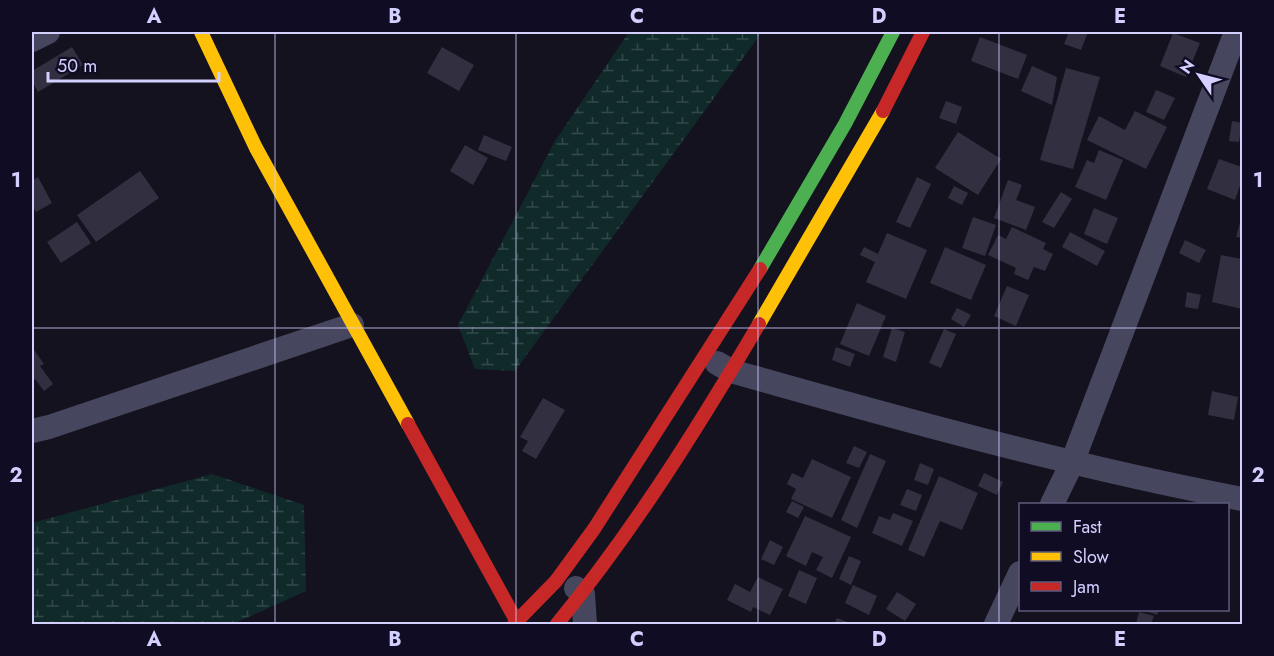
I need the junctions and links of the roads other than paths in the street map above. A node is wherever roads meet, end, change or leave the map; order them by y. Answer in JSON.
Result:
{"nodes":[{"id":1,"x":48,"y":32,"type":"edge"},
{"id":2,"x":201,"y":32,"type":"edge"},
{"id":3,"x":892,"y":32,"type":"edge"},
{"id":4,"x":923,"y":32,"type":"edge"},
{"id":5,"x":1236,"y":32,"type":"edge"},
{"id":6,"x":32,"y":40,"type":"edge"},
{"id":7,"x":352,"y":325,"type":"junction"},
{"id":8,"x":706,"y":357,"type":"junction"},
{"id":9,"x":731,"y":371,"type":"junction"},
{"id":10,"x":32,"y":431,"type":"edge"},
{"id":11,"x":1072,"y":463,"type":"junction"},
{"id":12,"x":1242,"y":499,"type":"edge"},
{"id":13,"x":1052,"y":503,"type":"edge"},
{"id":14,"x":560,"y":575,"type":"junction"},
{"id":15,"x":1019,"y":575,"type":"edge"},
{"id":16,"x":583,"y":594,"type":"junction"},
{"id":17,"x":515,"y":623,"type":"edge"},
{"id":18,"x":557,"y":624,"type":"edge"},
{"id":19,"x":585,"y":624,"type":"edge"},
{"id":20,"x":996,"y":624,"type":"edge"}],
"edges":[{"from":1,"to":6,"type":"street"},
{"from":2,"to":7,"type":"street"},
{"from":3,"to":8,"type":"street"},
{"from":4,"to":9,"type":"street"},
{"from":5,"to":11,"type":"street"},
{"from":7,"to":10,"type":"street"},
{"from":7,"to":17,"type":"street"},
{"from":8,"to":9,"type":"street"},
{"from":8,"to":14,"type":"street"},
{"from":9,"to":11,"type":"street"},
{"from":9,"to":16,"type":"street"},
{"from":11,"to":12,"type":"street"},
{"from":11,"to":13,"type":"street"},
{"from":14,"to":16,"type":"street"},
{"from":14,"to":17,"type":"street"},
{"from":15,"to":20,"type":"street"},
{"from":16,"to":18,"type":"street"},
{"from":16,"to":19,"type":"street"}]}
